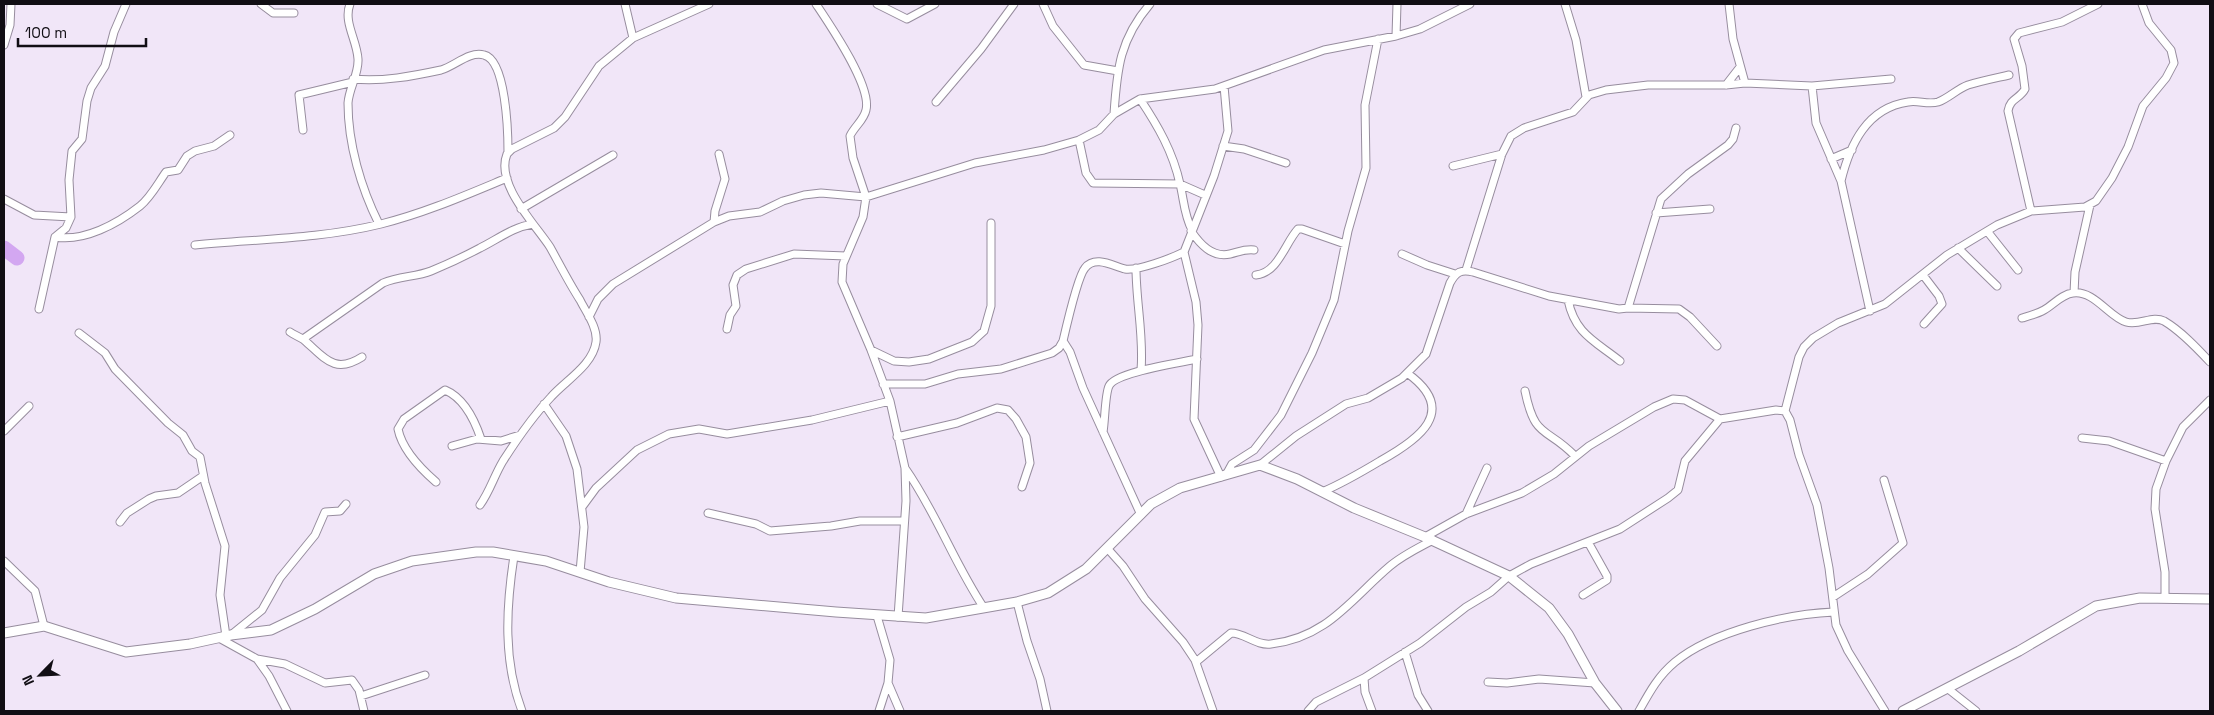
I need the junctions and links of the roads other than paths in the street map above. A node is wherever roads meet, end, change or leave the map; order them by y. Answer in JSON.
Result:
{"nodes":[{"id":1,"x":11,"y":4,"type":"edge"},
{"id":2,"x":126,"y":4,"type":"edge"},
{"id":3,"x":261,"y":4,"type":"edge"},
{"id":4,"x":350,"y":4,"type":"edge"},
{"id":5,"x":625,"y":4,"type":"edge"},
{"id":6,"x":709,"y":4,"type":"edge"},
{"id":7,"x":816,"y":4,"type":"edge"},
{"id":8,"x":878,"y":4,"type":"edge"},
{"id":9,"x":935,"y":4,"type":"edge"},
{"id":10,"x":1014,"y":4,"type":"edge"},
{"id":11,"x":1044,"y":4,"type":"edge"},
{"id":12,"x":1150,"y":4,"type":"edge"},
{"id":13,"x":1397,"y":4,"type":"edge"},
{"id":14,"x":1470,"y":4,"type":"edge"},
{"id":15,"x":1565,"y":4,"type":"edge"},
{"id":16,"x":1729,"y":4,"type":"edge"},
{"id":17,"x":2098,"y":4,"type":"edge"},
{"id":18,"x":2142,"y":4,"type":"edge"},
{"id":19,"x":294,"y":13,"type":"dead end"},
{"id":20,"x":1396,"y":36,"type":"junction"},
{"id":21,"x":633,"y":38,"type":"junction"},
{"id":22,"x":1378,"y":39,"type":"junction"},
{"id":23,"x":4,"y":45,"type":"edge"},
{"id":24,"x":1740,"y":67,"type":"junction"},
{"id":25,"x":1118,"y":71,"type":"junction"},
{"id":26,"x":2009,"y":75,"type":"dead end"},
{"id":27,"x":1891,"y":79,"type":"dead end"},
{"id":28,"x":353,"y":81,"type":"junction"},
{"id":29,"x":1745,"y":83,"type":"junction"},
{"id":30,"x":1726,"y":85,"type":"junction"},
{"id":31,"x":1224,"y":86,"type":"junction"},
{"id":32,"x":1812,"y":86,"type":"junction"},
{"id":33,"x":1586,"y":97,"type":"junction"},
{"id":34,"x":1140,"y":99,"type":"junction"},
{"id":35,"x":936,"y":102,"type":"dead end"},
{"id":36,"x":1114,"y":114,"type":"junction"},
{"id":37,"x":1736,"y":128,"type":"dead end"},
{"id":38,"x":303,"y":130,"type":"dead end"},
{"id":39,"x":230,"y":135,"type":"dead end"},
{"id":40,"x":1079,"y":140,"type":"junction"},
{"id":41,"x":1222,"y":146,"type":"junction"},
{"id":42,"x":1852,"y":150,"type":"junction"},
{"id":43,"x":508,"y":152,"type":"junction"},
{"id":44,"x":719,"y":154,"type":"dead end"},
{"id":45,"x":1502,"y":154,"type":"junction"},
{"id":46,"x":613,"y":155,"type":"dead end"},
{"id":47,"x":1831,"y":158,"type":"junction"},
{"id":48,"x":1286,"y":163,"type":"dead end"},
{"id":49,"x":1452,"y":166,"type":"dead end"},
{"id":50,"x":507,"y":178,"type":"junction"},
{"id":51,"x":1841,"y":181,"type":"junction"},
{"id":52,"x":1180,"y":184,"type":"junction"},
{"id":53,"x":1205,"y":195,"type":"junction"},
{"id":54,"x":866,"y":198,"type":"junction"},
{"id":55,"x":4,"y":199,"type":"edge"},
{"id":56,"x":2090,"y":205,"type":"junction"},
{"id":57,"x":521,"y":209,"type":"junction"},
{"id":58,"x":1710,"y":209,"type":"dead end"},
{"id":59,"x":2031,"y":211,"type":"junction"},
{"id":60,"x":1656,"y":213,"type":"junction"},
{"id":61,"x":71,"y":217,"type":"junction"},
{"id":62,"x":714,"y":222,"type":"junction"},
{"id":63,"x":991,"y":223,"type":"dead end"},
{"id":64,"x":379,"y":224,"type":"junction"},
{"id":65,"x":533,"y":224,"type":"junction"},
{"id":66,"x":1191,"y":230,"type":"junction"},
{"id":67,"x":1987,"y":231,"type":"junction"},
{"id":68,"x":55,"y":238,"type":"junction"},
{"id":69,"x":1345,"y":244,"type":"junction"},
{"id":70,"x":195,"y":245,"type":"dead end"},
{"id":71,"x":1958,"y":248,"type":"junction"},
{"id":72,"x":1254,"y":250,"type":"dead end"},
{"id":73,"x":1184,"y":252,"type":"junction"},
{"id":74,"x":1402,"y":254,"type":"dead end"},
{"id":75,"x":846,"y":256,"type":"junction"},
{"id":76,"x":1136,"y":268,"type":"junction"},
{"id":77,"x":1466,"y":270,"type":"junction"},
{"id":78,"x":2018,"y":270,"type":"dead end"},
{"id":79,"x":1455,"y":274,"type":"junction"},
{"id":80,"x":1923,"y":274,"type":"junction"},
{"id":81,"x":1256,"y":275,"type":"dead end"},
{"id":82,"x":1997,"y":286,"type":"dead end"},
{"id":83,"x":2074,"y":292,"type":"junction"},
{"id":84,"x":1568,"y":300,"type":"junction"},
{"id":85,"x":1628,"y":308,"type":"junction"},
{"id":86,"x":38,"y":309,"type":"dead end"},
{"id":87,"x":1870,"y":310,"type":"junction"},
{"id":88,"x":589,"y":316,"type":"junction"},
{"id":89,"x":2022,"y":318,"type":"dead end"},
{"id":90,"x":1924,"y":324,"type":"dead end"},
{"id":91,"x":727,"y":330,"type":"dead end"},
{"id":92,"x":290,"y":332,"type":"dead end"},
{"id":93,"x":79,"y":333,"type":"dead end"},
{"id":94,"x":303,"y":339,"type":"junction"},
{"id":95,"x":1063,"y":341,"type":"junction"},
{"id":96,"x":1717,"y":346,"type":"dead end"},
{"id":97,"x":871,"y":350,"type":"junction"},
{"id":98,"x":362,"y":357,"type":"dead end"},
{"id":99,"x":1197,"y":359,"type":"junction"},
{"id":100,"x":1620,"y":361,"type":"dead end"},
{"id":101,"x":2210,"y":362,"type":"edge"},
{"id":102,"x":1141,"y":370,"type":"junction"},
{"id":103,"x":1407,"y":373,"type":"junction"},
{"id":104,"x":882,"y":384,"type":"junction"},
{"id":105,"x":1524,"y":391,"type":"dead end"},
{"id":106,"x":2210,"y":400,"type":"edge"},
{"id":107,"x":890,"y":401,"type":"junction"},
{"id":108,"x":544,"y":404,"type":"junction"},
{"id":109,"x":29,"y":406,"type":"dead end"},
{"id":110,"x":1785,"y":411,"type":"junction"},
{"id":111,"x":1720,"y":419,"type":"junction"},
{"id":112,"x":4,"y":431,"type":"edge"},
{"id":113,"x":1103,"y":432,"type":"junction"},
{"id":114,"x":521,"y":435,"type":"junction"},
{"id":115,"x":897,"y":437,"type":"junction"},
{"id":116,"x":2082,"y":438,"type":"dead end"},
{"id":117,"x":481,"y":439,"type":"junction"},
{"id":118,"x":452,"y":446,"type":"dead end"},
{"id":119,"x":1575,"y":456,"type":"junction"},
{"id":120,"x":2166,"y":461,"type":"junction"},
{"id":121,"x":1260,"y":465,"type":"junction"},
{"id":122,"x":905,"y":468,"type":"junction"},
{"id":123,"x":1487,"y":468,"type":"dead end"},
{"id":124,"x":203,"y":476,"type":"junction"},
{"id":125,"x":1224,"y":476,"type":"junction"},
{"id":126,"x":1884,"y":480,"type":"dead end"},
{"id":127,"x":436,"y":482,"type":"dead end"},
{"id":128,"x":1022,"y":487,"type":"dead end"},
{"id":129,"x":1322,"y":492,"type":"junction"},
{"id":130,"x":346,"y":504,"type":"dead end"},
{"id":131,"x":480,"y":505,"type":"dead end"},
{"id":132,"x":582,"y":507,"type":"junction"},
{"id":133,"x":708,"y":512,"type":"dead end"},
{"id":134,"x":1466,"y":514,"type":"junction"},
{"id":135,"x":1141,"y":515,"type":"junction"},
{"id":136,"x":120,"y":522,"type":"dead end"},
{"id":137,"x":904,"y":522,"type":"junction"},
{"id":138,"x":1429,"y":538,"type":"junction"},
{"id":139,"x":1588,"y":542,"type":"junction"},
{"id":140,"x":1108,"y":548,"type":"junction"},
{"id":141,"x":514,"y":556,"type":"junction"},
{"id":142,"x":4,"y":561,"type":"edge"},
{"id":143,"x":580,"y":572,"type":"junction"},
{"id":144,"x":1509,"y":576,"type":"junction"},
{"id":145,"x":1583,"y":595,"type":"dead end"},
{"id":146,"x":1832,"y":597,"type":"junction"},
{"id":147,"x":2165,"y":597,"type":"junction"},
{"id":148,"x":2210,"y":599,"type":"edge"},
{"id":149,"x":1017,"y":602,"type":"junction"},
{"id":150,"x":984,"y":608,"type":"junction"},
{"id":151,"x":1834,"y":612,"type":"junction"},
{"id":152,"x":877,"y":616,"type":"junction"},
{"id":153,"x":898,"y":617,"type":"junction"},
{"id":154,"x":44,"y":626,"type":"junction"},
{"id":155,"x":4,"y":633,"type":"edge"},
{"id":156,"x":225,"y":636,"type":"junction"},
{"id":157,"x":1405,"y":652,"type":"junction"},
{"id":158,"x":257,"y":660,"type":"junction"},
{"id":159,"x":1196,"y":662,"type":"junction"},
{"id":160,"x":424,"y":676,"type":"dead end"},
{"id":161,"x":1364,"y":678,"type":"junction"},
{"id":162,"x":1488,"y":682,"type":"dead end"},
{"id":163,"x":888,"y":683,"type":"junction"},
{"id":164,"x":1595,"y":683,"type":"junction"},
{"id":165,"x":1947,"y":688,"type":"junction"},
{"id":166,"x":361,"y":696,"type":"junction"},
{"id":167,"x":287,"y":711,"type":"edge"},
{"id":168,"x":364,"y":711,"type":"edge"},
{"id":169,"x":522,"y":711,"type":"edge"},
{"id":170,"x":879,"y":711,"type":"edge"},
{"id":171,"x":900,"y":711,"type":"edge"},
{"id":172,"x":1047,"y":711,"type":"edge"},
{"id":173,"x":1213,"y":711,"type":"edge"},
{"id":174,"x":1308,"y":711,"type":"edge"},
{"id":175,"x":1372,"y":711,"type":"edge"},
{"id":176,"x":1428,"y":711,"type":"edge"},
{"id":177,"x":1617,"y":711,"type":"edge"},
{"id":178,"x":1639,"y":711,"type":"edge"},
{"id":179,"x":1886,"y":711,"type":"edge"},
{"id":180,"x":1903,"y":711,"type":"edge"},
{"id":181,"x":1976,"y":711,"type":"edge"}],
"edges":[{"from":1,"to":23,"type":"street"},
{"from":2,"to":61,"type":"street"},
{"from":3,"to":19,"type":"street"},
{"from":4,"to":28,"type":"street"},
{"from":5,"to":21,"type":"street"},
{"from":6,"to":21,"type":"street"},
{"from":7,"to":54,"type":"street"},
{"from":8,"to":9,"type":"street"},
{"from":10,"to":35,"type":"street"},
{"from":11,"to":25,"type":"street"},
{"from":12,"to":25,"type":"street"},
{"from":13,"to":20,"type":"street"},
{"from":14,"to":20,"type":"street"},
{"from":15,"to":33,"type":"street"},
{"from":16,"to":24,"type":"street"},
{"from":17,"to":59,"type":"street"},
{"from":18,"to":56,"type":"street"},
{"from":20,"to":22,"type":"street"},
{"from":21,"to":43,"type":"street"},
{"from":22,"to":31,"type":"street"},
{"from":22,"to":69,"type":"street"},
{"from":24,"to":29,"type":"street"},
{"from":24,"to":30,"type":"street"},
{"from":25,"to":36,"type":"street"},
{"from":26,"to":42,"type":"street"},
{"from":27,"to":32,"type":"street"},
{"from":28,"to":38,"type":"street"},
{"from":28,"to":43,"type":"street"},
{"from":28,"to":64,"type":"street"},
{"from":29,"to":30,"type":"street"},
{"from":29,"to":32,"type":"street"},
{"from":30,"to":33,"type":"street"},
{"from":31,"to":34,"type":"street"},
{"from":31,"to":41,"type":"street"},
{"from":32,"to":47,"type":"street"},
{"from":33,"to":45,"type":"street"},
{"from":34,"to":36,"type":"street"},
{"from":34,"to":52,"type":"street"},
{"from":36,"to":40,"type":"street"},
{"from":37,"to":60,"type":"street"},
{"from":39,"to":68,"type":"street"},
{"from":40,"to":52,"type":"street"},
{"from":40,"to":54,"type":"street"},
{"from":41,"to":48,"type":"street"},
{"from":41,"to":53,"type":"street"},
{"from":42,"to":47,"type":"street"},
{"from":42,"to":51,"type":"street"},
{"from":43,"to":50,"type":"street"},
{"from":44,"to":62,"type":"street"},
{"from":45,"to":49,"type":"street"},
{"from":45,"to":77,"type":"street"},
{"from":46,"to":57,"type":"street"},
{"from":47,"to":51,"type":"street"},
{"from":50,"to":57,"type":"street"},
{"from":50,"to":64,"type":"street"},
{"from":51,"to":87,"type":"street"},
{"from":52,"to":53,"type":"street"},
{"from":52,"to":66,"type":"street"},
{"from":53,"to":66,"type":"street"},
{"from":54,"to":62,"type":"street"},
{"from":54,"to":75,"type":"street"},
{"from":55,"to":61,"type":"street"},
{"from":56,"to":59,"type":"street"},
{"from":56,"to":83,"type":"street"},
{"from":57,"to":65,"type":"street"},
{"from":58,"to":60,"type":"street"},
{"from":59,"to":67,"type":"street"},
{"from":60,"to":85,"type":"street"},
{"from":61,"to":68,"type":"street"},
{"from":62,"to":88,"type":"street"},
{"from":63,"to":97,"type":"street"},
{"from":64,"to":70,"type":"street"},
{"from":65,"to":88,"type":"street"},
{"from":65,"to":94,"type":"street"},
{"from":66,"to":72,"type":"street"},
{"from":66,"to":73,"type":"street"},
{"from":67,"to":71,"type":"street"},
{"from":67,"to":78,"type":"street"},
{"from":68,"to":86,"type":"street"},
{"from":69,"to":81,"type":"street"},
{"from":69,"to":125,"type":"street"},
{"from":71,"to":80,"type":"street"},
{"from":71,"to":82,"type":"street"},
{"from":73,"to":76,"type":"street"},
{"from":73,"to":99,"type":"street"},
{"from":74,"to":79,"type":"street"},
{"from":75,"to":91,"type":"street"},
{"from":75,"to":97,"type":"street"},
{"from":76,"to":95,"type":"street"},
{"from":76,"to":102,"type":"street"},
{"from":77,"to":79,"type":"street"},
{"from":77,"to":84,"type":"street"},
{"from":79,"to":103,"type":"street"},
{"from":80,"to":87,"type":"street"},
{"from":80,"to":90,"type":"street"},
{"from":83,"to":89,"type":"street"},
{"from":83,"to":101,"type":"street"},
{"from":84,"to":85,"type":"street"},
{"from":84,"to":100,"type":"street"},
{"from":85,"to":96,"type":"street"},
{"from":87,"to":110,"type":"street"},
{"from":88,"to":108,"type":"street"},
{"from":92,"to":94,"type":"street"},
{"from":93,"to":124,"type":"street"},
{"from":94,"to":98,"type":"street"},
{"from":95,"to":104,"type":"street"},
{"from":95,"to":113,"type":"street"},
{"from":97,"to":104,"type":"street"},
{"from":99,"to":102,"type":"street"},
{"from":99,"to":125,"type":"street"},
{"from":102,"to":113,"type":"street"},
{"from":103,"to":121,"type":"street"},
{"from":103,"to":129,"type":"street"},
{"from":104,"to":107,"type":"street"},
{"from":105,"to":119,"type":"street"},
{"from":106,"to":120,"type":"street"},
{"from":107,"to":115,"type":"street"},
{"from":107,"to":132,"type":"street"},
{"from":108,"to":114,"type":"street"},
{"from":108,"to":132,"type":"street"},
{"from":109,"to":112,"type":"street"},
{"from":110,"to":111,"type":"street"},
{"from":110,"to":146,"type":"street"},
{"from":111,"to":119,"type":"street"},
{"from":111,"to":139,"type":"street"},
{"from":113,"to":135,"type":"street"},
{"from":114,"to":117,"type":"street"},
{"from":114,"to":131,"type":"street"},
{"from":115,"to":122,"type":"street"},
{"from":115,"to":128,"type":"street"},
{"from":116,"to":120,"type":"street"},
{"from":117,"to":118,"type":"street"},
{"from":117,"to":127,"type":"street"},
{"from":119,"to":134,"type":"street"},
{"from":120,"to":147,"type":"street"},
{"from":121,"to":125,"type":"street"},
{"from":121,"to":129,"type":"street"},
{"from":122,"to":137,"type":"street"},
{"from":122,"to":150,"type":"street"},
{"from":123,"to":134,"type":"street"},
{"from":124,"to":136,"type":"street"},
{"from":124,"to":156,"type":"street"},
{"from":125,"to":135,"type":"street"},
{"from":126,"to":146,"type":"street"},
{"from":129,"to":138,"type":"street"},
{"from":130,"to":156,"type":"street"},
{"from":132,"to":143,"type":"street"},
{"from":133,"to":137,"type":"street"},
{"from":134,"to":138,"type":"street"},
{"from":135,"to":140,"type":"street"},
{"from":137,"to":153,"type":"street"},
{"from":138,"to":144,"type":"street"},
{"from":138,"to":159,"type":"street"},
{"from":139,"to":144,"type":"street"},
{"from":139,"to":145,"type":"street"},
{"from":140,"to":149,"type":"street"},
{"from":140,"to":159,"type":"street"},
{"from":141,"to":143,"type":"street"},
{"from":141,"to":156,"type":"street"},
{"from":141,"to":169,"type":"street"},
{"from":142,"to":154,"type":"street"},
{"from":143,"to":152,"type":"street"},
{"from":144,"to":157,"type":"street"},
{"from":144,"to":164,"type":"street"},
{"from":146,"to":151,"type":"street"},
{"from":147,"to":148,"type":"street"},
{"from":147,"to":165,"type":"street"},
{"from":149,"to":150,"type":"street"},
{"from":149,"to":172,"type":"street"},
{"from":150,"to":153,"type":"street"},
{"from":151,"to":178,"type":"street"},
{"from":151,"to":179,"type":"street"},
{"from":152,"to":153,"type":"street"},
{"from":152,"to":163,"type":"street"},
{"from":154,"to":155,"type":"street"},
{"from":154,"to":156,"type":"street"},
{"from":156,"to":158,"type":"street"},
{"from":157,"to":161,"type":"street"},
{"from":157,"to":176,"type":"street"},
{"from":158,"to":166,"type":"street"},
{"from":158,"to":167,"type":"street"},
{"from":159,"to":173,"type":"street"},
{"from":160,"to":166,"type":"street"},
{"from":161,"to":174,"type":"street"},
{"from":161,"to":175,"type":"street"},
{"from":162,"to":164,"type":"street"},
{"from":163,"to":170,"type":"street"},
{"from":163,"to":171,"type":"street"},
{"from":164,"to":177,"type":"street"},
{"from":165,"to":180,"type":"street"},
{"from":165,"to":181,"type":"street"},
{"from":166,"to":168,"type":"street"}]}
